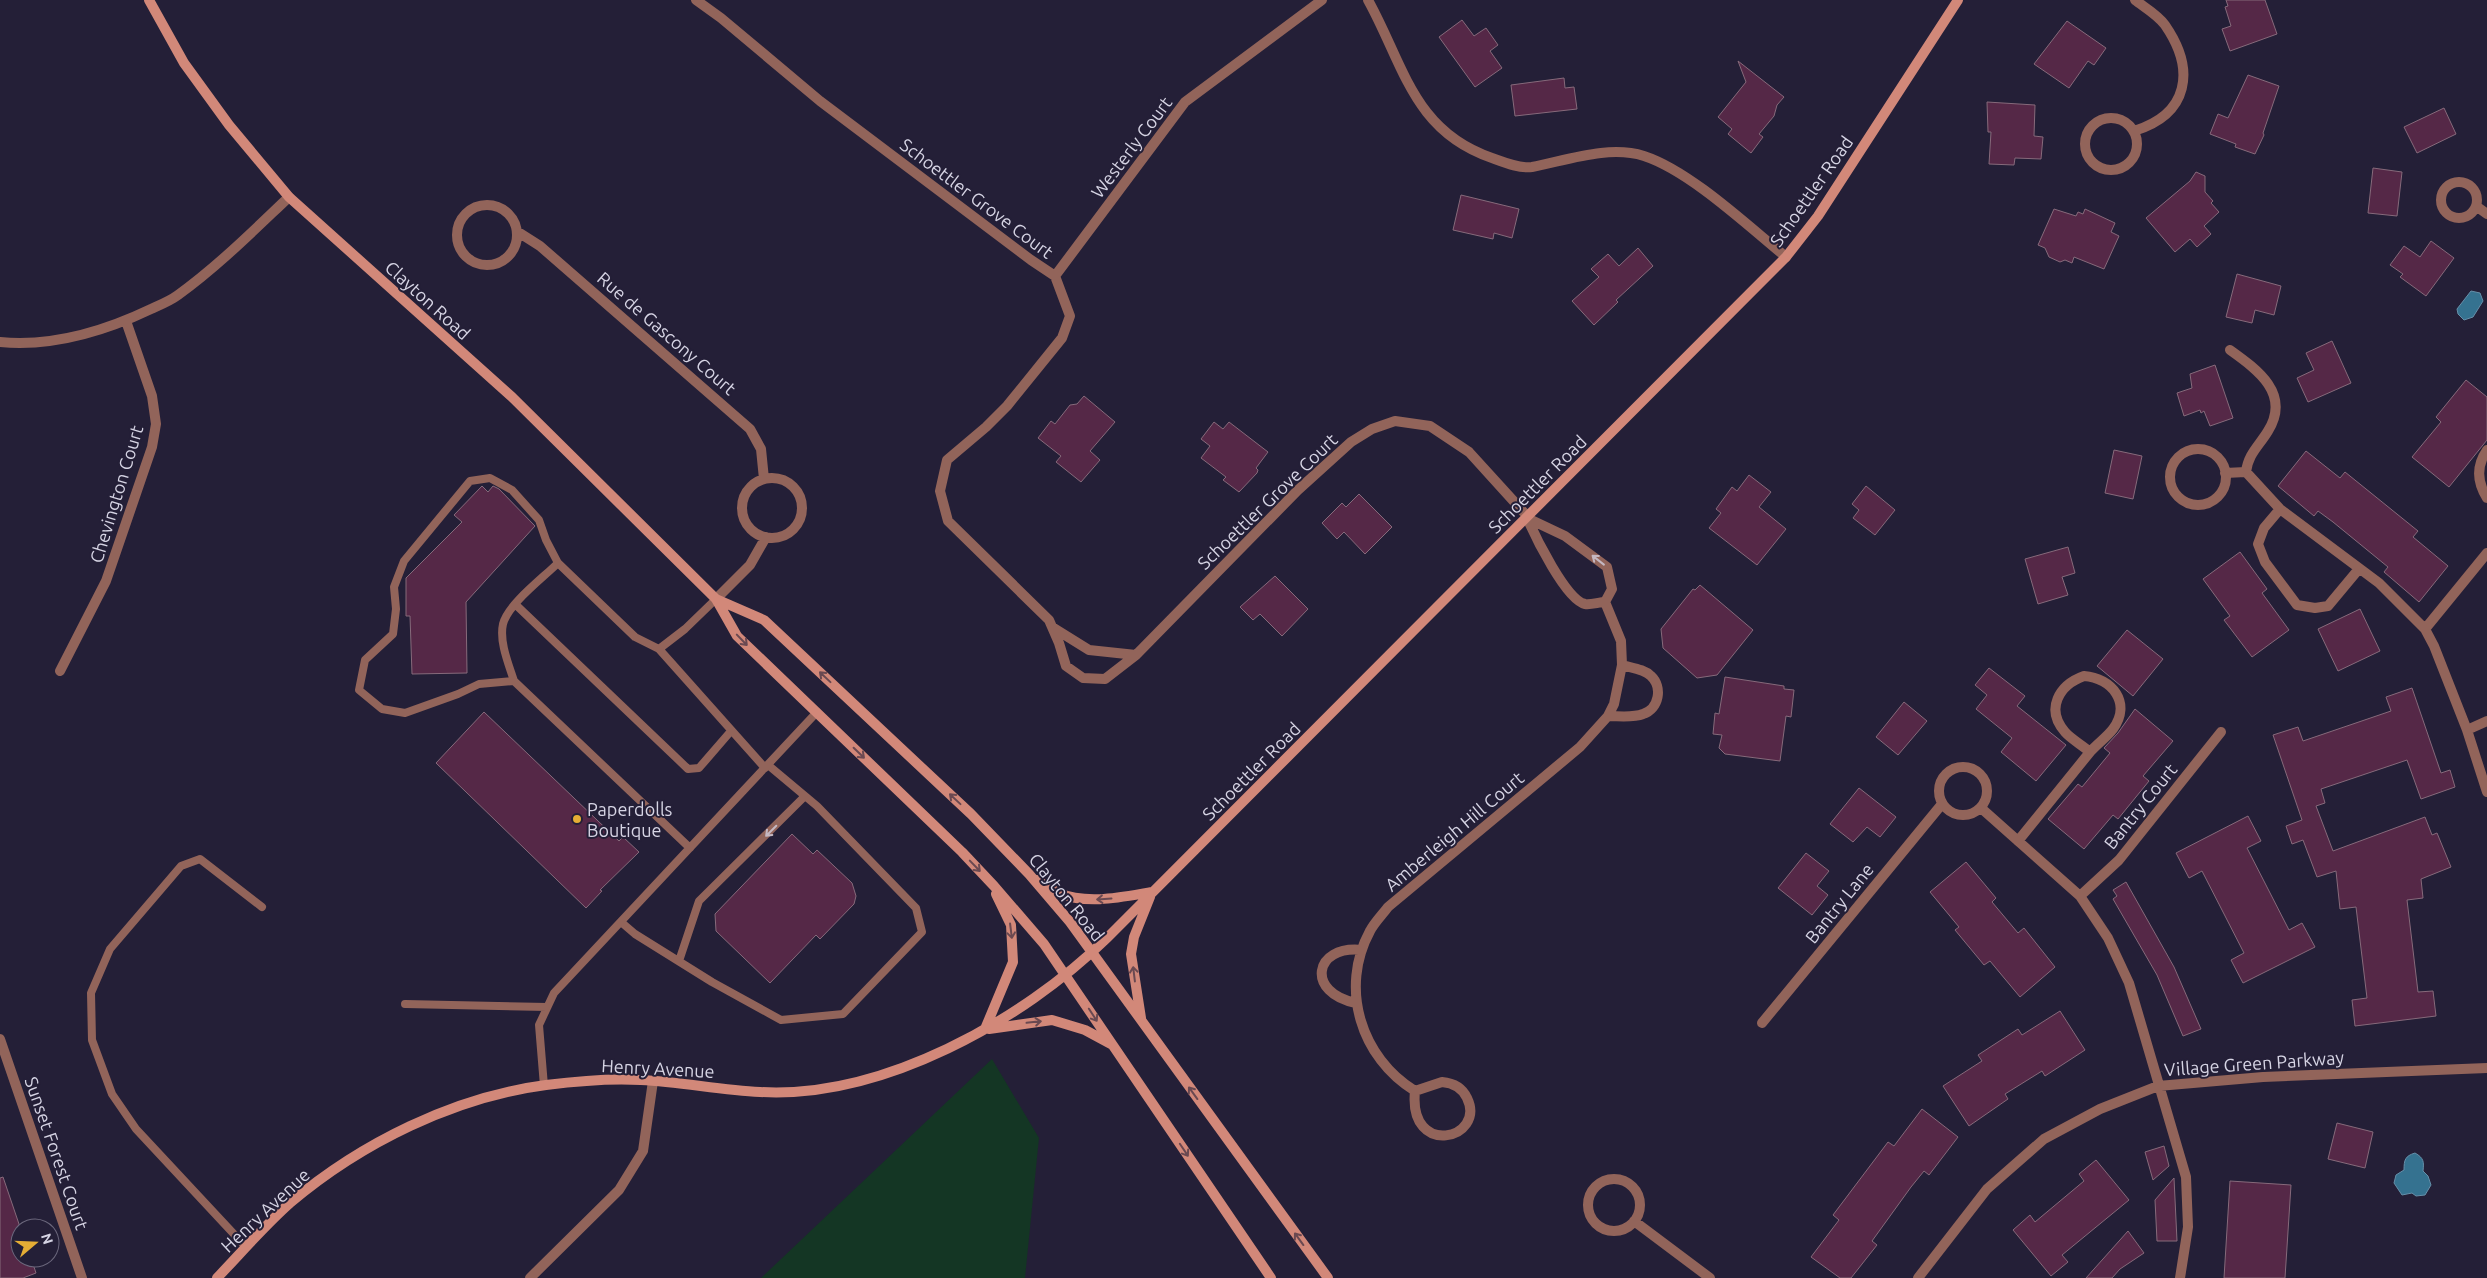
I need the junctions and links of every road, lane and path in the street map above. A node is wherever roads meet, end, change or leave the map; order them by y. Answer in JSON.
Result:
{"nodes":[{"id":1,"x":149,"y":0,"type":"edge"},
{"id":2,"x":696,"y":0,"type":"edge"},
{"id":3,"x":1322,"y":0,"type":"edge"},
{"id":4,"x":1368,"y":0,"type":"edge"},
{"id":5,"x":1958,"y":0,"type":"edge"},
{"id":6,"x":2135,"y":0,"type":"edge"},
{"id":7,"x":2134,"y":131,"type":"junction"},
{"id":8,"x":289,"y":197,"type":"junction"},
{"id":9,"x":2476,"y":206,"type":"dead end"},
{"id":10,"x":2487,"y":214,"type":"edge"},
{"id":11,"x":518,"y":232,"type":"junction"},
{"id":12,"x":1786,"y":257,"type":"junction"},
{"id":13,"x":1055,"y":276,"type":"junction"},
{"id":14,"x":126,"y":321,"type":"junction"},
{"id":15,"x":0,"y":342,"type":"edge"},
{"id":16,"x":2230,"y":350,"type":"dead end"},
{"id":17,"x":2487,"y":450,"type":"edge"},
{"id":18,"x":2246,"y":472,"type":"junction"},
{"id":19,"x":2225,"y":473,"type":"junction"},
{"id":20,"x":764,"y":479,"type":"junction"},
{"id":21,"x":2487,"y":498,"type":"edge"},
{"id":22,"x":2280,"y":509,"type":"junction"},
{"id":23,"x":1527,"y":518,"type":"junction"},
{"id":24,"x":766,"y":537,"type":"junction"},
{"id":25,"x":2487,"y":553,"type":"edge"},
{"id":26,"x":558,"y":563,"type":"junction"},
{"id":27,"x":2358,"y":570,"type":"junction"},
{"id":28,"x":716,"y":599,"type":"junction"},
{"id":29,"x":1605,"y":602,"type":"junction"},
{"id":30,"x":515,"y":604,"type":"junction"},
{"id":31,"x":1052,"y":626,"type":"junction"},
{"id":32,"x":2425,"y":629,"type":"junction"},
{"id":33,"x":659,"y":649,"type":"junction"},
{"id":34,"x":1136,"y":655,"type":"junction"},
{"id":35,"x":1622,"y":665,"type":"junction"},
{"id":36,"x":60,"y":671,"type":"dead end"},
{"id":37,"x":514,"y":681,"type":"junction"},
{"id":38,"x":817,"y":712,"type":"junction"},
{"id":39,"x":1608,"y":716,"type":"junction"},
{"id":40,"x":2487,"y":721,"type":"edge"},
{"id":41,"x":2466,"y":730,"type":"junction"},
{"id":42,"x":731,"y":731,"type":"junction"},
{"id":43,"x":2221,"y":732,"type":"dead end"},
{"id":44,"x":2090,"y":752,"type":"junction"},
{"id":45,"x":766,"y":766,"type":"junction"},
{"id":46,"x":2487,"y":792,"type":"edge"},
{"id":47,"x":805,"y":796,"type":"junction"},
{"id":48,"x":1942,"y":804,"type":"junction"},
{"id":49,"x":1981,"y":808,"type":"junction"},
{"id":50,"x":2018,"y":841,"type":"junction"},
{"id":51,"x":690,"y":848,"type":"junction"},
{"id":52,"x":1029,"y":874,"type":"junction"},
{"id":53,"x":994,"y":886,"type":"junction"},
{"id":54,"x":1152,"y":892,"type":"junction"},
{"id":55,"x":2080,"y":896,"type":"junction"},
{"id":56,"x":262,"y":907,"type":"dead end"},
{"id":57,"x":621,"y":922,"type":"junction"},
{"id":58,"x":1362,"y":950,"type":"junction"},
{"id":59,"x":1092,"y":953,"type":"junction"},
{"id":60,"x":679,"y":962,"type":"junction"},
{"id":61,"x":1066,"y":974,"type":"junction"},
{"id":62,"x":1356,"y":1002,"type":"junction"},
{"id":63,"x":405,"y":1004,"type":"dead end"},
{"id":64,"x":548,"y":1007,"type":"junction"},
{"id":65,"x":1142,"y":1022,"type":"junction"},
{"id":66,"x":1762,"y":1024,"type":"dead end"},
{"id":67,"x":985,"y":1029,"type":"junction"},
{"id":68,"x":0,"y":1039,"type":"edge"},
{"id":69,"x":1112,"y":1044,"type":"junction"},
{"id":70,"x":2487,"y":1068,"type":"edge"},
{"id":71,"x":654,"y":1081,"type":"junction"},
{"id":72,"x":544,"y":1086,"type":"junction"},
{"id":73,"x":2158,"y":1086,"type":"junction"},
{"id":74,"x":1415,"y":1090,"type":"junction"},
{"id":75,"x":1634,"y":1221,"type":"junction"},
{"id":76,"x":246,"y":1247,"type":"junction"},
{"id":77,"x":82,"y":1278,"type":"edge"},
{"id":78,"x":217,"y":1278,"type":"edge"},
{"id":79,"x":530,"y":1278,"type":"edge"},
{"id":80,"x":1271,"y":1278,"type":"edge"},
{"id":81,"x":1328,"y":1278,"type":"edge"},
{"id":82,"x":1710,"y":1278,"type":"edge"},
{"id":83,"x":1918,"y":1278,"type":"edge"},
{"id":84,"x":2180,"y":1278,"type":"edge"}],
"edges":[{"from":1,"to":8,"type":"main road","name":"Clayton Road"},
{"from":2,"to":13,"type":"street","name":"Schoettler Grove Court"},
{"from":3,"to":13,"type":"street","name":"Westerly Court"},
{"from":4,"to":12,"type":"street"},
{"from":5,"to":12,"type":"main road","name":"Schoettler Road"},
{"from":6,"to":7,"type":"street"},
{"from":7,"to":7,"type":"street"},
{"from":8,"to":14,"type":"street"},
{"from":8,"to":28,"type":"main road","name":"Clayton Road"},
{"from":9,"to":10,"type":"street"},
{"from":11,"to":11,"type":"street","name":"Rue de Gascony Court"},
{"from":11,"to":20,"type":"street","name":"Rue de Gascony Court"},
{"from":12,"to":23,"type":"main road","name":"Schoettler Road"},
{"from":13,"to":31,"type":"street","name":"Schoettler Grove Court"},
{"from":14,"to":15,"type":"street"},
{"from":14,"to":36,"type":"street","name":"Chevington Court"},
{"from":16,"to":18,"type":"street"},
{"from":17,"to":21,"type":"street"},
{"from":18,"to":19,"type":"street"},
{"from":18,"to":22,"type":"street"},
{"from":19,"to":19,"type":"street"},
{"from":20,"to":24,"type":"street"},
{"from":20,"to":24,"type":"street"},
{"from":22,"to":27,"type":"street"},
{"from":22,"to":27,"type":"street"},
{"from":23,"to":29,"type":"street"},
{"from":29,"to":23,"type":"street","one_way":true},
{"from":23,"to":34,"type":"street","name":"Schoettler Grove Court"},
{"from":23,"to":54,"type":"main road","name":"Schoettler Road"},
{"from":24,"to":28,"type":"street"},
{"from":25,"to":32,"type":"street"},
{"from":26,"to":30,"type":"lane"},
{"from":26,"to":33,"type":"lane"},
{"from":26,"to":37,"type":"lane"},
{"from":27,"to":32,"type":"street"},
{"from":28,"to":33,"type":"lane"},
{"from":28,"to":38,"type":"main road","name":"Clayton Road","one_way":true},
{"from":52,"to":28,"type":"main road","name":"Clayton Road","one_way":true},
{"from":29,"to":35,"type":"street","name":"Amberleigh Hill Court"},
{"from":30,"to":37,"type":"lane"},
{"from":30,"to":42,"type":"lane"},
{"from":31,"to":34,"type":"street","name":"Schoettler Grove Court"},
{"from":31,"to":34,"type":"street","name":"Schoettler Grove Court"},
{"from":32,"to":41,"type":"street"},
{"from":33,"to":42,"type":"lane"},
{"from":35,"to":39,"type":"street","name":"Amberleigh Hill Court"},
{"from":35,"to":39,"type":"street"},
{"from":37,"to":51,"type":"lane"},
{"from":38,"to":45,"type":"lane"},
{"from":38,"to":53,"type":"main road","name":"Clayton Road","one_way":true},
{"from":39,"to":58,"type":"street","name":"Amberleigh Hill Court"},
{"from":40,"to":41,"type":"street"},
{"from":41,"to":46,"type":"street"},
{"from":42,"to":45,"type":"lane"},
{"from":43,"to":55,"type":"street","name":"Bantry Court"},
{"from":44,"to":44,"type":"street"},
{"from":44,"to":50,"type":"street"},
{"from":45,"to":47,"type":"lane"},
{"from":45,"to":51,"type":"lane"},
{"from":47,"to":60,"type":"lane","one_way":true},
{"from":47,"to":60,"type":"lane"},
{"from":48,"to":49,"type":"street"},
{"from":48,"to":49,"type":"street"},
{"from":48,"to":66,"type":"street","name":"Bantry Lane"},
{"from":49,"to":50,"type":"street"},
{"from":50,"to":55,"type":"street"},
{"from":51,"to":57,"type":"lane"},
{"from":54,"to":52,"type":"main road","one_way":true},
{"from":52,"to":59,"type":"main road","name":"Clayton Road"},
{"from":53,"to":61,"type":"main road","name":"Clayton Road"},
{"from":53,"to":67,"type":"main road","one_way":true},
{"from":54,"to":59,"type":"main road","name":"Schoettler Road"},
{"from":65,"to":54,"type":"main road","one_way":true},
{"from":55,"to":73,"type":"street"},
{"from":56,"to":76,"type":"lane"},
{"from":57,"to":60,"type":"lane"},
{"from":57,"to":64,"type":"lane"},
{"from":58,"to":62,"type":"street","name":"Amberleigh Hill Court"},
{"from":58,"to":62,"type":"street"},
{"from":59,"to":61,"type":"main road","name":"Henry Avenue"},
{"from":59,"to":65,"type":"main road","name":"Clayton Road"},
{"from":61,"to":67,"type":"main road","name":"Henry Avenue"},
{"from":61,"to":69,"type":"main road","name":"Clayton Road","one_way":true},
{"from":62,"to":74,"type":"street","name":"Amberleigh Hill Court"},
{"from":63,"to":64,"type":"lane"},
{"from":64,"to":72,"type":"lane"},
{"from":81,"to":65,"type":"main road","name":"Clayton Road","one_way":true},
{"from":67,"to":69,"type":"main road","one_way":true},
{"from":67,"to":71,"type":"main road","name":"Henry Avenue"},
{"from":68,"to":77,"type":"street","name":"Sunset Forest Court"},
{"from":69,"to":80,"type":"main road","name":"Clayton Road","one_way":true},
{"from":70,"to":73,"type":"street","name":"Village Green Parkway"},
{"from":71,"to":72,"type":"main road","name":"Henry Avenue"},
{"from":71,"to":79,"type":"street"},
{"from":72,"to":76,"type":"main road","name":"Henry Avenue"},
{"from":73,"to":83,"type":"street","name":"Village Green Parkway"},
{"from":73,"to":84,"type":"street"},
{"from":74,"to":74,"type":"street"},
{"from":75,"to":75,"type":"street"},
{"from":75,"to":82,"type":"street"},
{"from":76,"to":78,"type":"main road","name":"Henry Avenue"}]}
